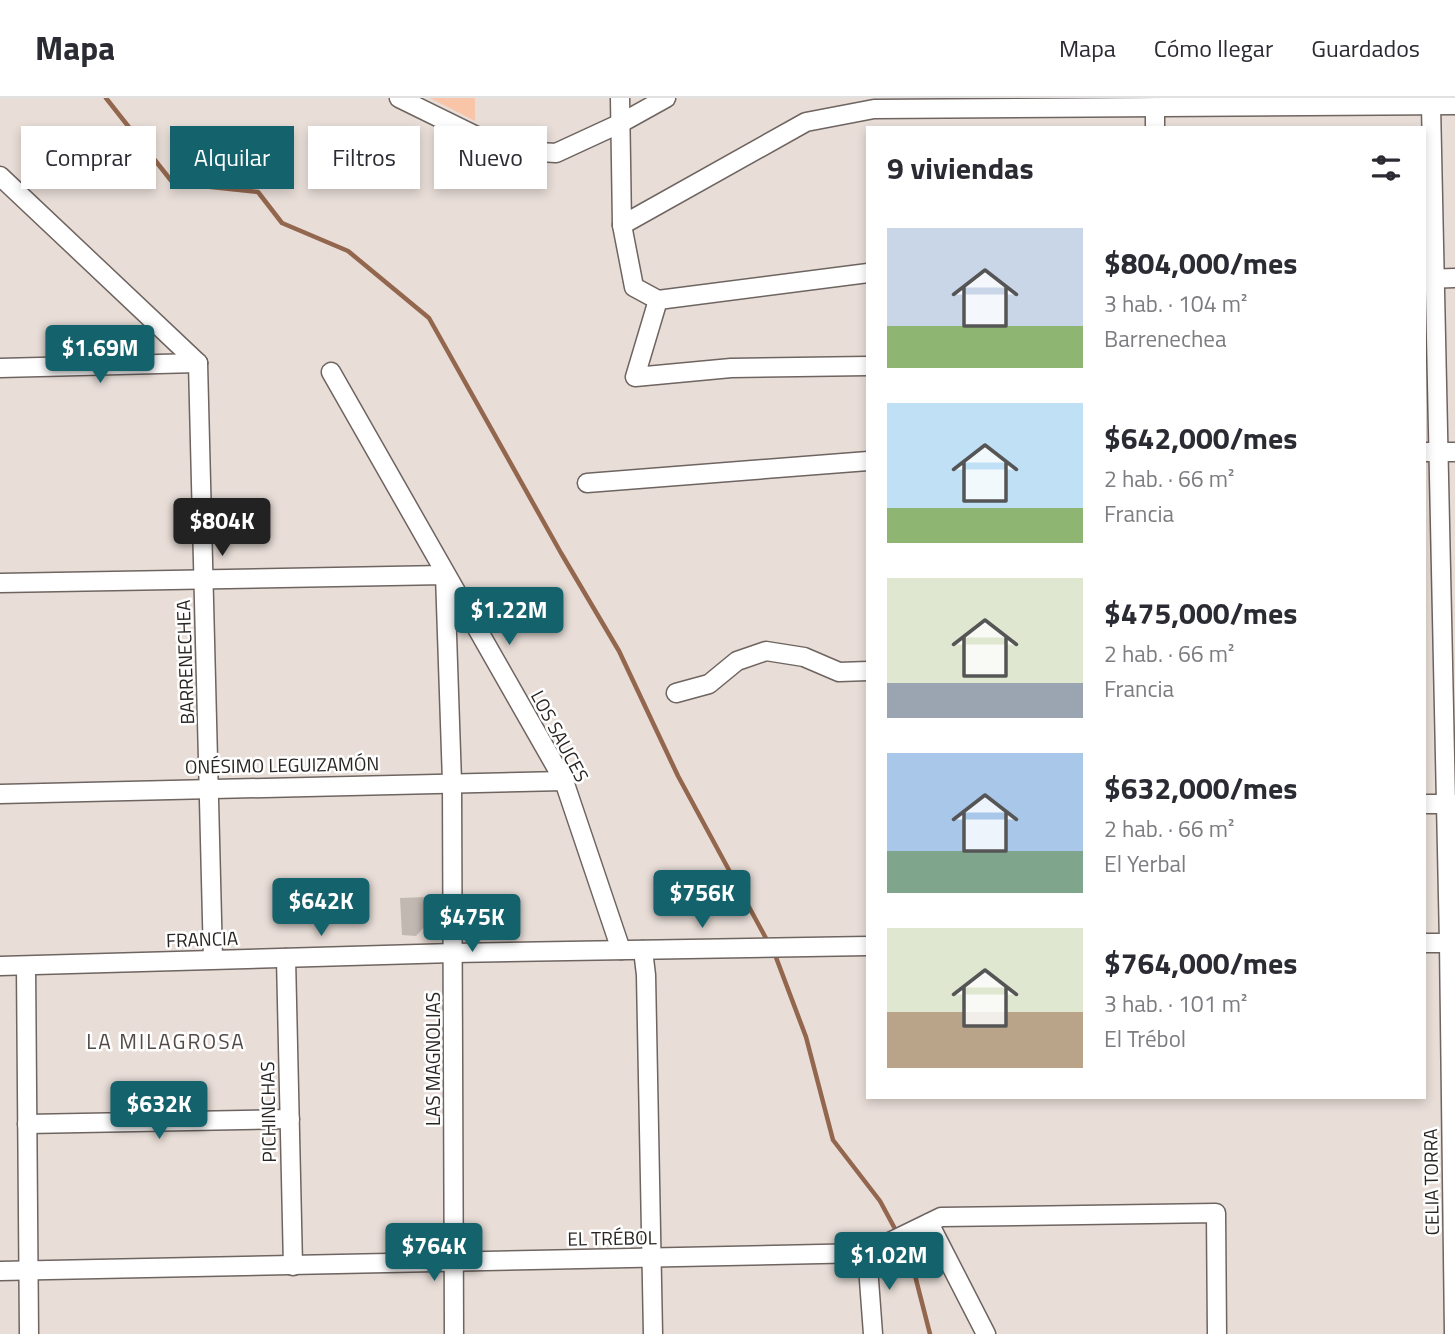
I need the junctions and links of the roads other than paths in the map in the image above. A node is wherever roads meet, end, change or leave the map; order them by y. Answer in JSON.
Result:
{"nodes":[{"id":1,"x":400,"y":98,"type":"edge"},
{"id":2,"x":620,"y":98,"type":"edge"},
{"id":3,"x":666,"y":98,"type":"edge"},
{"id":4,"x":1280,"y":102,"type":"edge"},
{"id":5,"x":874,"y":103,"type":"edge"},
{"id":6,"x":1431,"y":105,"type":"junction"},
{"id":7,"x":1455,"y":105,"type":"edge"},
{"id":8,"x":1155,"y":107,"type":"junction"},
{"id":9,"x":621,"y":123,"type":"junction"},
{"id":10,"x":874,"y":126,"type":"edge"},
{"id":11,"x":1155,"y":126,"type":"edge"},
{"id":12,"x":0,"y":176,"type":"edge"},
{"id":13,"x":622,"y":225,"type":"junction"},
{"id":14,"x":866,"y":273,"type":"edge"},
{"id":15,"x":1455,"y":278,"type":"edge"},
{"id":16,"x":1430,"y":279,"type":"edge"},
{"id":17,"x":658,"y":300,"type":"junction"},
{"id":18,"x":198,"y":363,"type":"junction"},
{"id":19,"x":866,"y":366,"type":"edge"},
{"id":20,"x":0,"y":368,"type":"edge"},
{"id":21,"x":331,"y":372,"type":"dead end"},
{"id":22,"x":1439,"y":452,"type":"edge"},
{"id":23,"x":866,"y":461,"type":"edge"},
{"id":24,"x":587,"y":483,"type":"dead end"},
{"id":25,"x":445,"y":575,"type":"junction"},
{"id":26,"x":203,"y":578,"type":"junction"},
{"id":27,"x":0,"y":583,"type":"edge"},
{"id":28,"x":866,"y":671,"type":"edge"},
{"id":29,"x":676,"y":693,"type":"dead end"},
{"id":30,"x":564,"y":781,"type":"junction"},
{"id":31,"x":452,"y":782,"type":"junction"},
{"id":32,"x":210,"y":788,"type":"junction"},
{"id":33,"x":0,"y":794,"type":"edge"},
{"id":34,"x":1426,"y":804,"type":"edge"},
{"id":35,"x":1450,"y":804,"type":"edge"},
{"id":36,"x":1426,"y":943,"type":"edge"},
{"id":37,"x":1452,"y":943,"type":"edge"},
{"id":38,"x":866,"y":946,"type":"edge"},
{"id":39,"x":621,"y":950,"type":"junction"},
{"id":40,"x":643,"y":950,"type":"junction"},
{"id":41,"x":453,"y":953,"type":"junction"},
{"id":42,"x":286,"y":958,"type":"junction"},
{"id":43,"x":213,"y":959,"type":"junction"},
{"id":44,"x":0,"y":966,"type":"edge"},
{"id":45,"x":26,"y":966,"type":"junction"},
{"id":46,"x":290,"y":1119,"type":"junction"},
{"id":47,"x":27,"y":1124,"type":"junction"},
{"id":48,"x":1454,"y":1216,"type":"edge"},
{"id":49,"x":929,"y":1223,"type":"junction"},
{"id":50,"x":867,"y":1253,"type":"junction"},
{"id":51,"x":652,"y":1258,"type":"junction"},
{"id":52,"x":455,"y":1263,"type":"junction"},
{"id":53,"x":293,"y":1266,"type":"junction"},
{"id":54,"x":0,"y":1271,"type":"edge"},
{"id":55,"x":28,"y":1271,"type":"junction"},
{"id":56,"x":29,"y":1334,"type":"edge"},
{"id":57,"x":454,"y":1334,"type":"edge"},
{"id":58,"x":653,"y":1334,"type":"edge"},
{"id":59,"x":873,"y":1334,"type":"edge"},
{"id":60,"x":986,"y":1334,"type":"edge"},
{"id":61,"x":1217,"y":1334,"type":"edge"},
{"id":62,"x":1454,"y":1334,"type":"edge"}],
"edges":[{"from":1,"to":9,"type":"street"},
{"from":2,"to":9,"type":"street"},
{"from":3,"to":9,"type":"street"},
{"from":4,"to":6,"type":"street"},
{"from":4,"to":8,"type":"street"},
{"from":5,"to":8,"type":"street"},
{"from":5,"to":10,"type":"street"},
{"from":5,"to":13,"type":"street"},
{"from":6,"to":7,"type":"street"},
{"from":6,"to":16,"type":"street","name":"CELIA TORRA"},
{"from":8,"to":11,"type":"street"},
{"from":9,"to":13,"type":"street"},
{"from":12,"to":18,"type":"street"},
{"from":13,"to":17,"type":"street"},
{"from":14,"to":17,"type":"street"},
{"from":15,"to":16,"type":"street"},
{"from":16,"to":22,"type":"street","name":"CELIA TORRA"},
{"from":17,"to":19,"type":"street"},
{"from":18,"to":20,"type":"street"},
{"from":18,"to":26,"type":"street","name":"BARRENECHEA"},
{"from":21,"to":25,"type":"street","name":"LOS SAUCES"},
{"from":22,"to":35,"type":"street","name":"CELIA TORRA"},
{"from":23,"to":24,"type":"street"},
{"from":25,"to":26,"type":"street"},
{"from":25,"to":30,"type":"street","name":"LOS SAUCES"},
{"from":25,"to":31,"type":"street","name":"LAS MAGNOLIAS"},
{"from":26,"to":27,"type":"street"},
{"from":26,"to":32,"type":"street","name":"BARRENECHEA"},
{"from":28,"to":29,"type":"street"},
{"from":30,"to":31,"type":"street","name":"ONÉSIMO LEGUIZAMÓN"},
{"from":30,"to":39,"type":"street","name":"LOS SAUCES"},
{"from":31,"to":32,"type":"street","name":"ONÉSIMO LEGUIZAMÓN"},
{"from":31,"to":41,"type":"street","name":"LAS MAGNOLIAS"},
{"from":32,"to":33,"type":"street","name":"ONÉSIMO LEGUIZAMÓN"},
{"from":32,"to":43,"type":"street","name":"BARRENECHEA"},
{"from":34,"to":35,"type":"street"},
{"from":35,"to":37,"type":"street","name":"CELIA TORRA"},
{"from":36,"to":37,"type":"street"},
{"from":37,"to":48,"type":"street","name":"CELIA TORRA"},
{"from":38,"to":40,"type":"street","name":"FRANCIA"},
{"from":39,"to":40,"type":"street","name":"FRANCIA"},
{"from":39,"to":41,"type":"street","name":"FRANCIA"},
{"from":40,"to":51,"type":"street"},
{"from":41,"to":42,"type":"street","name":"FRANCIA"},
{"from":41,"to":52,"type":"street","name":"LAS MAGNOLIAS"},
{"from":42,"to":43,"type":"street","name":"FRANCIA"},
{"from":42,"to":46,"type":"street","name":"PICHINCHAS"},
{"from":43,"to":45,"type":"street","name":"FRANCIA"},
{"from":44,"to":45,"type":"street","name":"FRANCIA"},
{"from":45,"to":47,"type":"street"},
{"from":46,"to":47,"type":"street"},
{"from":46,"to":53,"type":"street","name":"PICHINCHAS"},
{"from":47,"to":55,"type":"street"},
{"from":48,"to":62,"type":"street","name":"CELIA TORRA"},
{"from":49,"to":50,"type":"street","name":"EL TRÉBOL"},
{"from":49,"to":60,"type":"street"},
{"from":49,"to":61,"type":"street","name":"EL TRÉBOL"},
{"from":50,"to":51,"type":"street","name":"EL TRÉBOL"},
{"from":50,"to":59,"type":"street"},
{"from":51,"to":52,"type":"street","name":"EL TRÉBOL"},
{"from":51,"to":58,"type":"street"},
{"from":52,"to":53,"type":"street","name":"EL TRÉBOL"},
{"from":52,"to":57,"type":"street","name":"LAS MAGNOLIAS"},
{"from":53,"to":55,"type":"street","name":"EL TRÉBOL"},
{"from":54,"to":55,"type":"street","name":"EL TRÉBOL"},
{"from":55,"to":56,"type":"street"}]}
